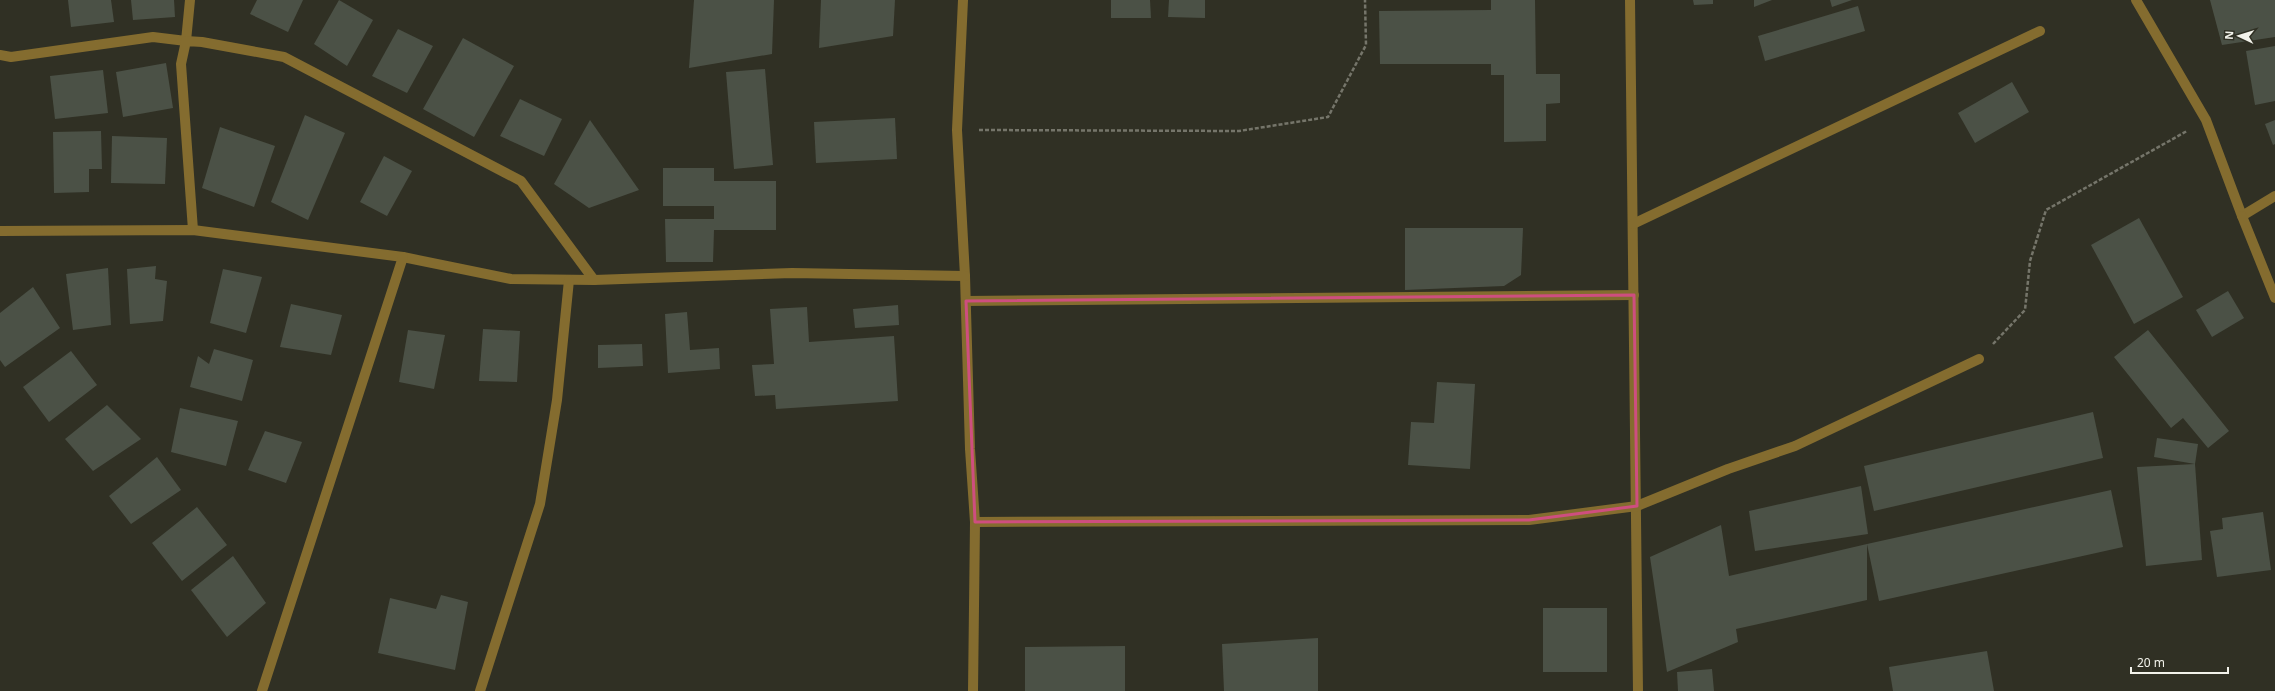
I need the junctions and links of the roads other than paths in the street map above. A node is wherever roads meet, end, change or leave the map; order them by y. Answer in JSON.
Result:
{"nodes":[{"id":1,"x":190,"y":0,"type":"edge"},
{"id":2,"x":963,"y":0,"type":"edge"},
{"id":3,"x":1630,"y":0,"type":"edge"},
{"id":4,"x":2136,"y":0,"type":"edge"},
{"id":5,"x":2040,"y":31,"type":"dead end"},
{"id":6,"x":186,"y":41,"type":"junction"},
{"id":7,"x":0,"y":55,"type":"edge"},
{"id":8,"x":2275,"y":196,"type":"edge"},
{"id":9,"x":2242,"y":216,"type":"junction"},
{"id":10,"x":1633,"y":224,"type":"junction"},
{"id":11,"x":193,"y":230,"type":"junction"},
{"id":12,"x":0,"y":231,"type":"edge"},
{"id":13,"x":403,"y":257,"type":"junction"},
{"id":14,"x":965,"y":276,"type":"junction"},
{"id":15,"x":568,"y":280,"type":"junction"},
{"id":16,"x":594,"y":280,"type":"junction"},
{"id":17,"x":1634,"y":295,"type":"junction"},
{"id":18,"x":2275,"y":298,"type":"edge"},
{"id":19,"x":966,"y":301,"type":"junction"},
{"id":20,"x":1979,"y":359,"type":"road end"},
{"id":21,"x":1637,"y":506,"type":"junction"},
{"id":22,"x":975,"y":522,"type":"junction"},
{"id":23,"x":262,"y":691,"type":"edge"},
{"id":24,"x":480,"y":691,"type":"edge"},
{"id":25,"x":974,"y":691,"type":"edge"},
{"id":26,"x":1638,"y":691,"type":"edge"}],
"edges":[{"from":1,"to":6,"type":"street"},
{"from":2,"to":14,"type":"street"},
{"from":3,"to":10,"type":"street"},
{"from":4,"to":9,"type":"street"},
{"from":5,"to":10,"type":"street"},
{"from":6,"to":7,"type":"street"},
{"from":6,"to":11,"type":"street"},
{"from":6,"to":16,"type":"street"},
{"from":8,"to":9,"type":"street"},
{"from":9,"to":18,"type":"street"},
{"from":10,"to":17,"type":"street"},
{"from":11,"to":12,"type":"street"},
{"from":11,"to":13,"type":"street"},
{"from":13,"to":15,"type":"street"},
{"from":13,"to":23,"type":"street"},
{"from":14,"to":16,"type":"street"},
{"from":14,"to":19,"type":"street"},
{"from":15,"to":16,"type":"street"},
{"from":15,"to":24,"type":"street"},
{"from":17,"to":19,"type":"street"},
{"from":17,"to":21,"type":"street"},
{"from":19,"to":22,"type":"street"},
{"from":20,"to":21,"type":"street"},
{"from":21,"to":22,"type":"street"},
{"from":21,"to":26,"type":"street"},
{"from":22,"to":25,"type":"street"}]}
